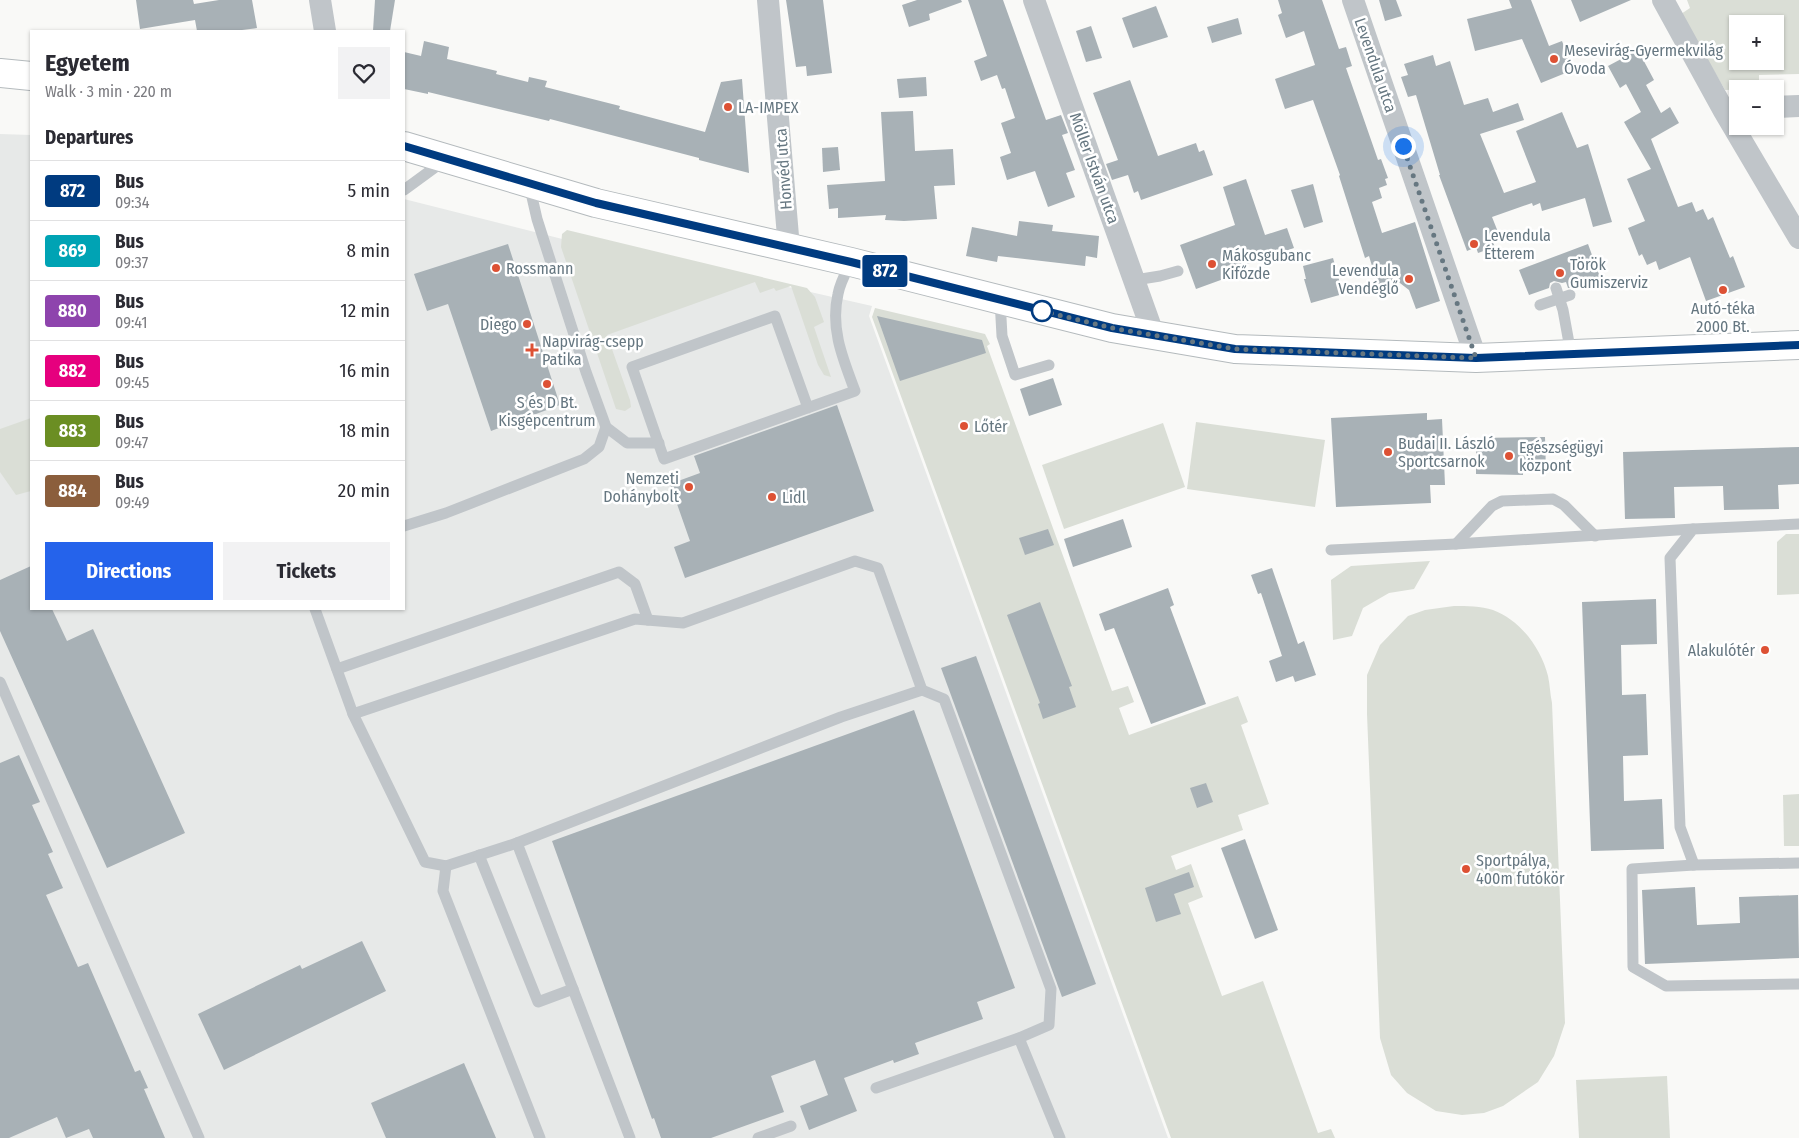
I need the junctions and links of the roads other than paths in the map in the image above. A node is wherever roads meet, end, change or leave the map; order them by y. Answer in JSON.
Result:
{"nodes":[{"id":1,"x":320,"y":0,"type":"edge"},
{"id":2,"x":768,"y":0,"type":"edge"},
{"id":3,"x":1034,"y":0,"type":"edge"},
{"id":4,"x":1353,"y":0,"type":"edge"},
{"id":5,"x":1663,"y":0,"type":"edge"},
{"id":6,"x":325,"y":30,"type":"edge"},
{"id":7,"x":0,"y":72,"type":"edge"},
{"id":8,"x":30,"y":76,"type":"edge"},
{"id":9,"x":1799,"y":106,"type":"edge"},
{"id":10,"x":1729,"y":107,"type":"edge"},
{"id":11,"x":1784,"y":107,"type":"edge"},
{"id":12,"x":1744,"y":135,"type":"edge"},
{"id":13,"x":405,"y":146,"type":"edge"},
{"id":14,"x":448,"y":158,"type":"junction"},
{"id":15,"x":529,"y":183,"type":"junction"},
{"id":16,"x":405,"y":189,"type":"edge"},
{"id":17,"x":1799,"y":238,"type":"edge"},
{"id":18,"x":789,"y":248,"type":"junction"},
{"id":19,"x":851,"y":262,"type":"junction"},
{"id":20,"x":1178,"y":271,"type":"dead end"},
{"id":21,"x":1135,"y":280,"type":"junction"},
{"id":22,"x":1000,"y":300,"type":"junction"},
{"id":23,"x":1540,"y":305,"type":"dead end"},
{"id":24,"x":1154,"y":336,"type":"junction"},
{"id":25,"x":1799,"y":345,"type":"edge"},
{"id":26,"x":1571,"y":354,"type":"junction"},
{"id":27,"x":1476,"y":358,"type":"junction"},
{"id":28,"x":1049,"y":365,"type":"dead end"},
{"id":29,"x":808,"y":408,"type":"junction"},
{"id":30,"x":606,"y":427,"type":"junction"},
{"id":31,"x":659,"y":444,"type":"junction"},
{"id":32,"x":1799,"y":524,"type":"edge"},
{"id":33,"x":405,"y":526,"type":"edge"},
{"id":34,"x":1693,"y":529,"type":"junction"},
{"id":35,"x":1595,"y":536,"type":"junction"},
{"id":36,"x":1456,"y":544,"type":"junction"},
{"id":37,"x":1331,"y":550,"type":"dead end"},
{"id":38,"x":315,"y":610,"type":"edge"},
{"id":39,"x":648,"y":620,"type":"junction"},
{"id":40,"x":337,"y":669,"type":"junction"},
{"id":41,"x":0,"y":682,"type":"edge"},
{"id":42,"x":922,"y":690,"type":"junction"},
{"id":43,"x":353,"y":714,"type":"junction"},
{"id":44,"x":517,"y":843,"type":"junction"},
{"id":45,"x":479,"y":855,"type":"junction"},
{"id":46,"x":1799,"y":863,"type":"edge"},
{"id":47,"x":1694,"y":865,"type":"junction"},
{"id":48,"x":446,"y":866,"type":"junction"},
{"id":49,"x":1799,"y":984,"type":"edge"},
{"id":50,"x":573,"y":988,"type":"junction"},
{"id":51,"x":1019,"y":1038,"type":"junction"},
{"id":52,"x":876,"y":1088,"type":"dead end"},
{"id":53,"x":791,"y":1126,"type":"dead end"},
{"id":54,"x":199,"y":1138,"type":"edge"},
{"id":55,"x":540,"y":1138,"type":"edge"},
{"id":56,"x":630,"y":1138,"type":"edge"},
{"id":57,"x":758,"y":1138,"type":"edge"},
{"id":58,"x":1060,"y":1138,"type":"edge"}],
"edges":[{"from":1,"to":6,"type":"street"},
{"from":2,"to":18,"type":"street","name":"Honvéd utca"},
{"from":3,"to":21,"type":"street","name":"Möller István utca"},
{"from":4,"to":27,"type":"street","name":"Levendula utca"},
{"from":5,"to":10,"type":"street"},
{"from":7,"to":8,"type":"main road"},
{"from":9,"to":11,"type":"street"},
{"from":12,"to":17,"type":"street"},
{"from":13,"to":14,"type":"main road"},
{"from":14,"to":15,"type":"main road"},
{"from":14,"to":16,"type":"lane"},
{"from":15,"to":18,"type":"main road"},
{"from":15,"to":30,"type":"lane"},
{"from":18,"to":19,"type":"main road"},
{"from":19,"to":22,"type":"main road"},
{"from":19,"to":29,"type":"lane"},
{"from":20,"to":21,"type":"lane"},
{"from":21,"to":24,"type":"street","name":"Möller István utca"},
{"from":22,"to":24,"type":"main road"},
{"from":22,"to":28,"type":"lane"},
{"from":23,"to":26,"type":"lane"},
{"from":24,"to":27,"type":"main road"},
{"from":25,"to":26,"type":"main road"},
{"from":26,"to":27,"type":"main road"},
{"from":29,"to":31,"type":"lane"},
{"from":29,"to":31,"type":"lane"},
{"from":30,"to":31,"type":"lane"},
{"from":30,"to":33,"type":"lane"},
{"from":32,"to":34,"type":"lane"},
{"from":34,"to":35,"type":"lane"},
{"from":34,"to":47,"type":"lane"},
{"from":35,"to":36,"type":"lane"},
{"from":35,"to":36,"type":"lane"},
{"from":36,"to":37,"type":"lane"},
{"from":38,"to":40,"type":"lane"},
{"from":39,"to":40,"type":"lane"},
{"from":39,"to":42,"type":"lane"},
{"from":39,"to":43,"type":"lane"},
{"from":40,"to":43,"type":"lane"},
{"from":41,"to":54,"type":"lane"},
{"from":42,"to":44,"type":"lane"},
{"from":42,"to":51,"type":"lane"},
{"from":43,"to":48,"type":"lane"},
{"from":44,"to":45,"type":"lane"},
{"from":44,"to":50,"type":"lane"},
{"from":45,"to":48,"type":"lane"},
{"from":45,"to":50,"type":"lane"},
{"from":46,"to":47,"type":"lane"},
{"from":47,"to":49,"type":"lane"},
{"from":48,"to":55,"type":"lane"},
{"from":50,"to":56,"type":"lane"},
{"from":51,"to":52,"type":"lane"},
{"from":51,"to":58,"type":"lane"},
{"from":53,"to":57,"type":"lane"}]}
